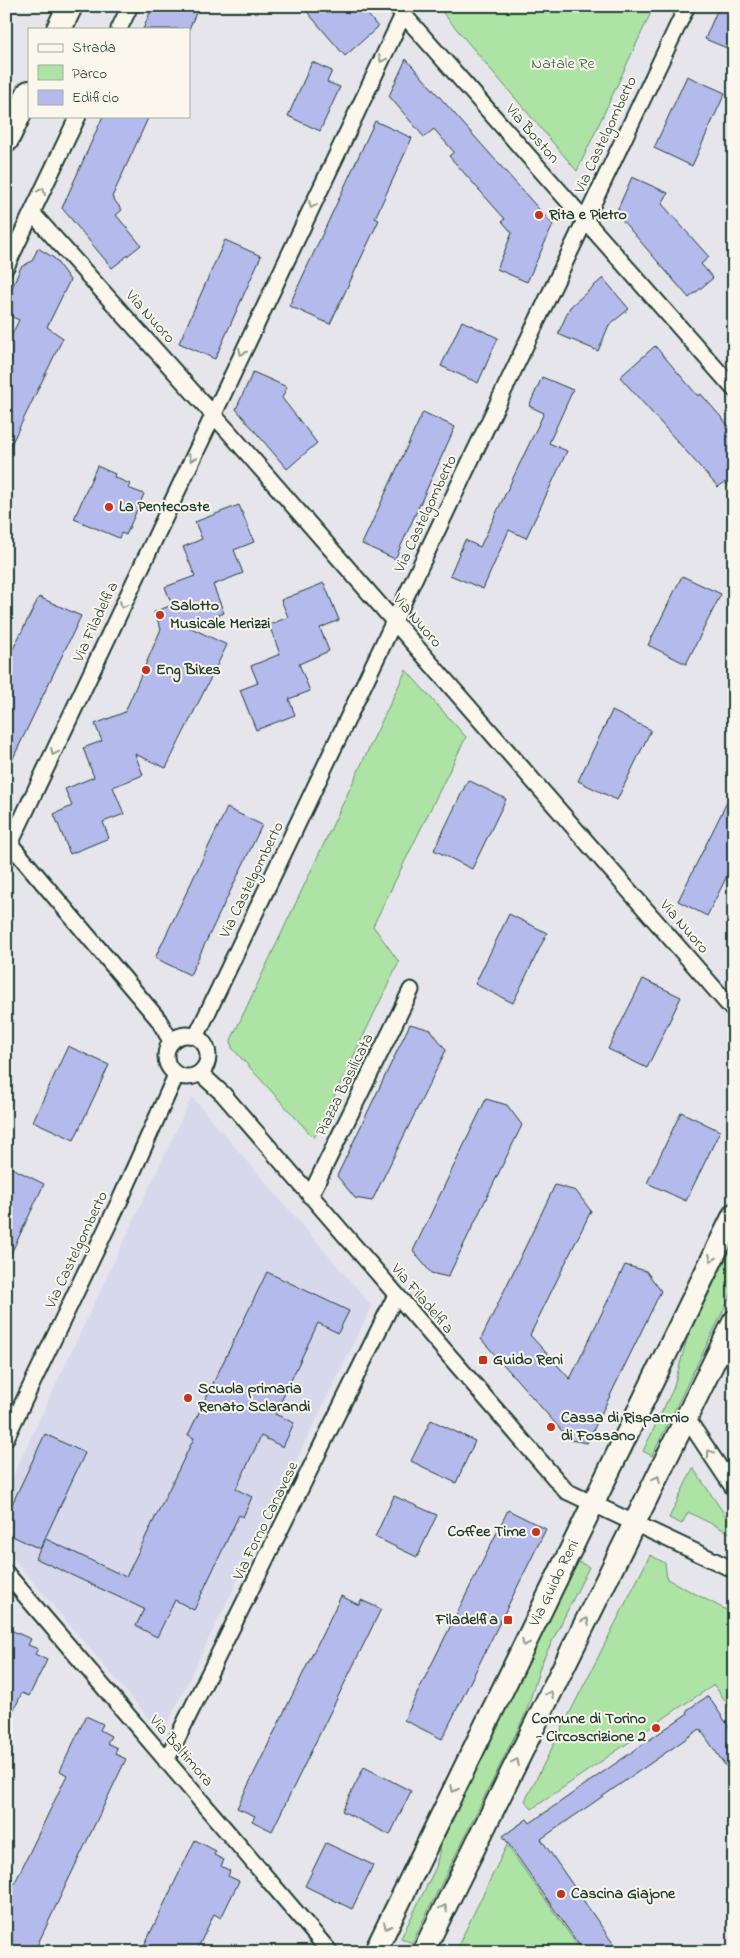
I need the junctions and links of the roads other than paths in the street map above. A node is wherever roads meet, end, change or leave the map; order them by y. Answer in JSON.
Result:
{"nodes":[{"id":1,"x":70,"y":6,"type":"edge"},
{"id":2,"x":130,"y":6,"type":"edge"},
{"id":3,"x":687,"y":6,"type":"edge"},
{"id":4,"x":399,"y":10,"type":"edge"},
{"id":5,"x":59,"y":28,"type":"edge"},
{"id":6,"x":119,"y":28,"type":"edge"},
{"id":7,"x":28,"y":94,"type":"edge"},
{"id":8,"x":77,"y":118,"type":"edge"},
{"id":9,"x":6,"y":140,"type":"edge"},
{"id":10,"x":32,"y":212,"type":"junction"},
{"id":11,"x":585,"y":221,"type":"junction"},
{"id":12,"x":6,"y":267,"type":"edge"},
{"id":13,"x":734,"y":389,"type":"edge"},
{"id":14,"x":213,"y":414,"type":"junction"},
{"id":15,"x":394,"y":622,"type":"junction"},
{"id":16,"x":8,"y":842,"type":"edge"},
{"id":17,"x":411,"y":990,"type":"dead end"},
{"id":18,"x":734,"y":1011,"type":"edge"},
{"id":19,"x":196,"y":1037,"type":"junction"},
{"id":20,"x":172,"y":1041,"type":"junction"},
{"id":21,"x":200,"y":1074,"type":"junction"},
{"id":22,"x":176,"y":1075,"type":"junction"},
{"id":23,"x":310,"y":1196,"type":"junction"},
{"id":24,"x":734,"y":1214,"type":"edge"},
{"id":25,"x":396,"y":1295,"type":"junction"},
{"id":26,"x":734,"y":1321,"type":"edge"},
{"id":27,"x":686,"y":1417,"type":"junction"},
{"id":28,"x":6,"y":1438,"type":"edge"},
{"id":29,"x":734,"y":1489,"type":"edge"},
{"id":30,"x":592,"y":1504,"type":"junction"},
{"id":31,"x":635,"y":1522,"type":"junction"},
{"id":32,"x":734,"y":1570,"type":"edge"},
{"id":33,"x":6,"y":1573,"type":"edge"},
{"id":34,"x":166,"y":1761,"type":"junction"},
{"id":35,"x":330,"y":1952,"type":"edge"},
{"id":36,"x":375,"y":1952,"type":"edge"},
{"id":37,"x":422,"y":1952,"type":"edge"}],
"edges":[{"from":1,"to":5,"type":"main road"},
{"from":2,"to":6,"type":"street"},
{"from":3,"to":11,"type":"street","name":"Via Castelgomberto"},
{"from":4,"to":11,"type":"street","name":"Via Boston"},
{"from":4,"to":14,"type":"street","name":"Via Boston","one_way":true},
{"from":7,"to":9,"type":"main road"},
{"from":10,"to":8,"type":"street","one_way":true},
{"from":10,"to":12,"type":"street"},
{"from":10,"to":14,"type":"street","name":"Via Nuoro"},
{"from":11,"to":13,"type":"street","name":"Via Boston"},
{"from":11,"to":15,"type":"street","name":"Via Castelgomberto"},
{"from":14,"to":15,"type":"street","name":"Via Nuoro"},
{"from":14,"to":16,"type":"street","name":"Via Filadelfia","one_way":true},
{"from":15,"to":18,"type":"street","name":"Via Nuoro"},
{"from":15,"to":19,"type":"street","name":"Via Castelgomberto"},
{"from":16,"to":20,"type":"street","name":"Via Filadelfia"},
{"from":17,"to":23,"type":"street","name":"Piazza Basilicata"},
{"from":19,"to":20,"type":"street"},
{"from":19,"to":21,"type":"street"},
{"from":20,"to":22,"type":"street"},
{"from":21,"to":22,"type":"street"},
{"from":21,"to":23,"type":"street","name":"Via Filadelfia"},
{"from":22,"to":28,"type":"street","name":"Via Castelgomberto"},
{"from":23,"to":25,"type":"street","name":"Via Filadelfia"},
{"from":24,"to":30,"type":"main road","name":"Via Guido Reni","one_way":true},
{"from":25,"to":30,"type":"street","name":"Via Filadelfia"},
{"from":25,"to":34,"type":"street","name":"Via Forno Canavese"},
{"from":26,"to":27,"type":"main road"},
{"from":29,"to":27,"type":"street","one_way":true},
{"from":31,"to":27,"type":"main road","one_way":true},
{"from":30,"to":31,"type":"street","name":"Via Filadelfia"},
{"from":30,"to":36,"type":"main road","name":"Via Guido Reni","one_way":true},
{"from":31,"to":32,"type":"street","name":"Via Filadelfia"},
{"from":37,"to":31,"type":"main road","one_way":true},
{"from":33,"to":34,"type":"street","name":"Via Baltimora"},
{"from":34,"to":35,"type":"street","name":"Via Baltimora"}]}
